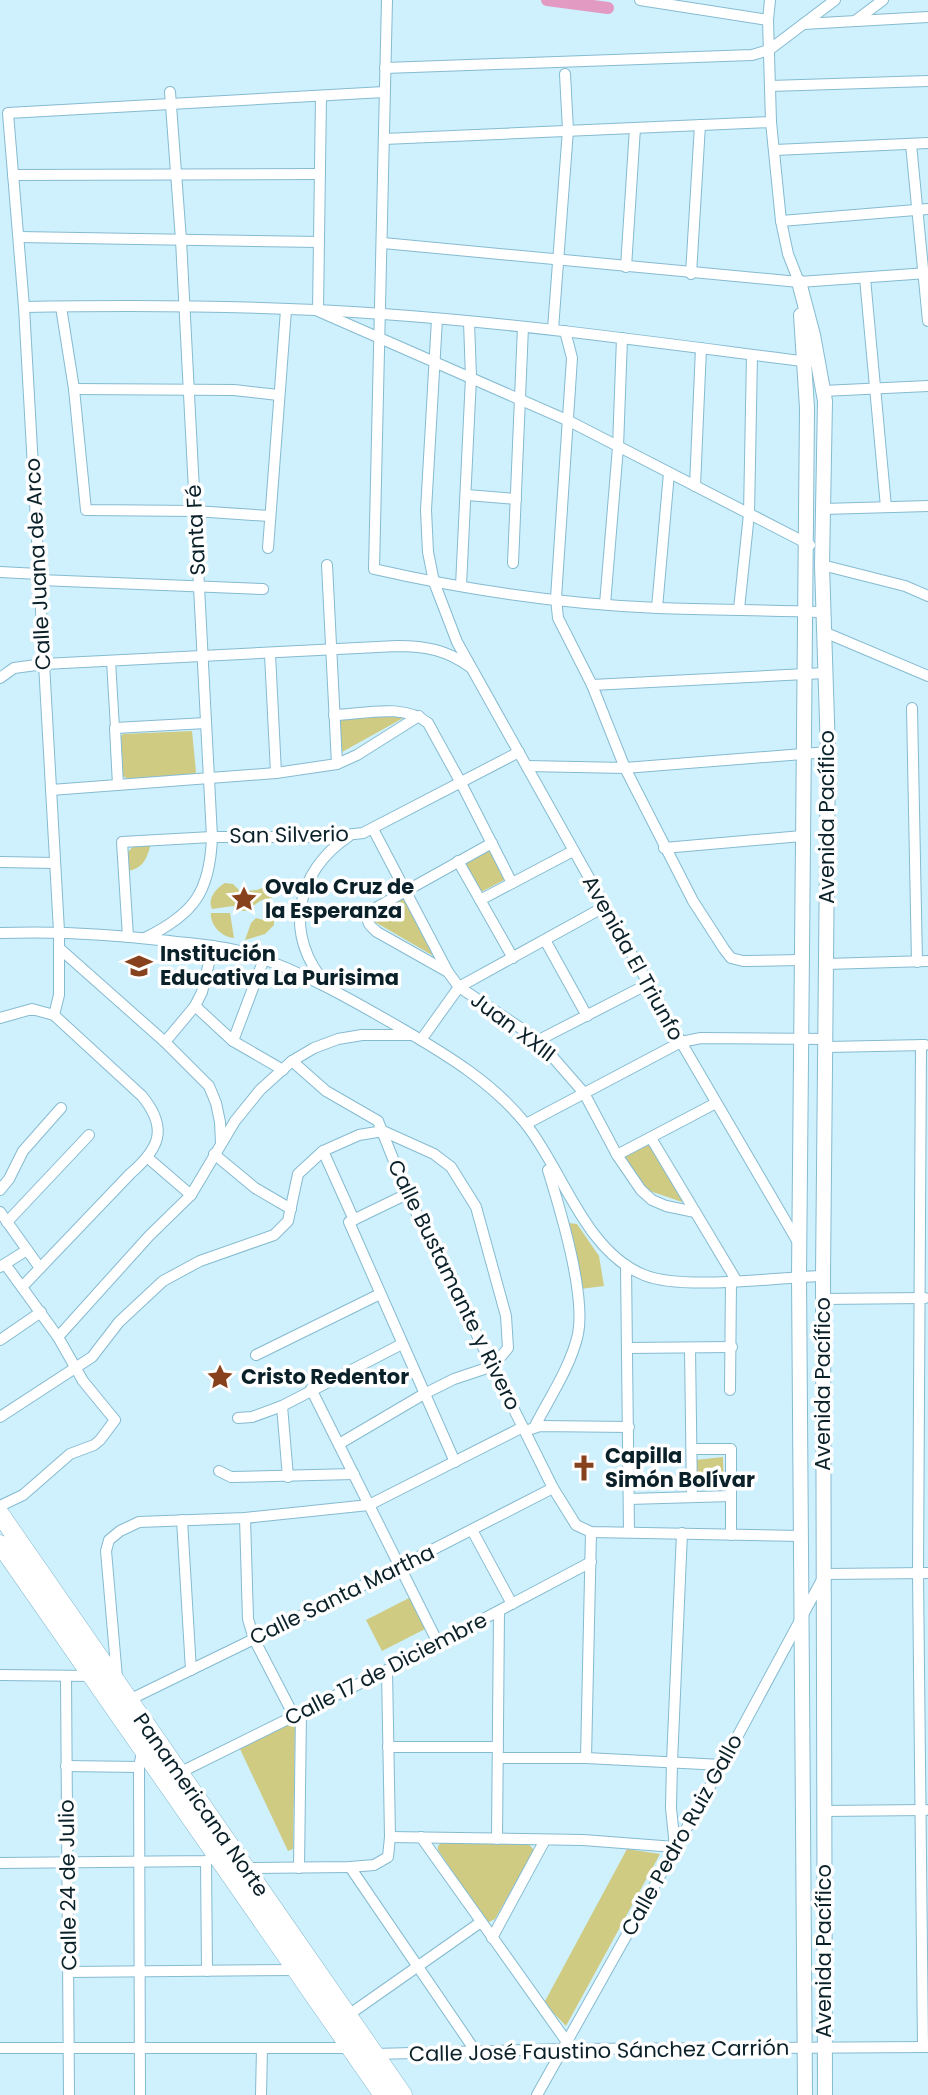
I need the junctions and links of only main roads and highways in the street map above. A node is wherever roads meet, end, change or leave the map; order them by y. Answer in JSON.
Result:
{"nodes":[{"id":1,"x":0,"y":1514,"type":"edge"},
{"id":2,"x":0,"y":1544,"type":"edge"},
{"id":3,"x":383,"y":2095,"type":"edge"},
{"id":4,"x":403,"y":2095,"type":"edge"}],
"edges":[{"from":1,"to":4,"type":"highway","name":"Panamericana Norte"},
{"from":2,"to":3,"type":"highway","name":"Panamericana Norte"}]}
